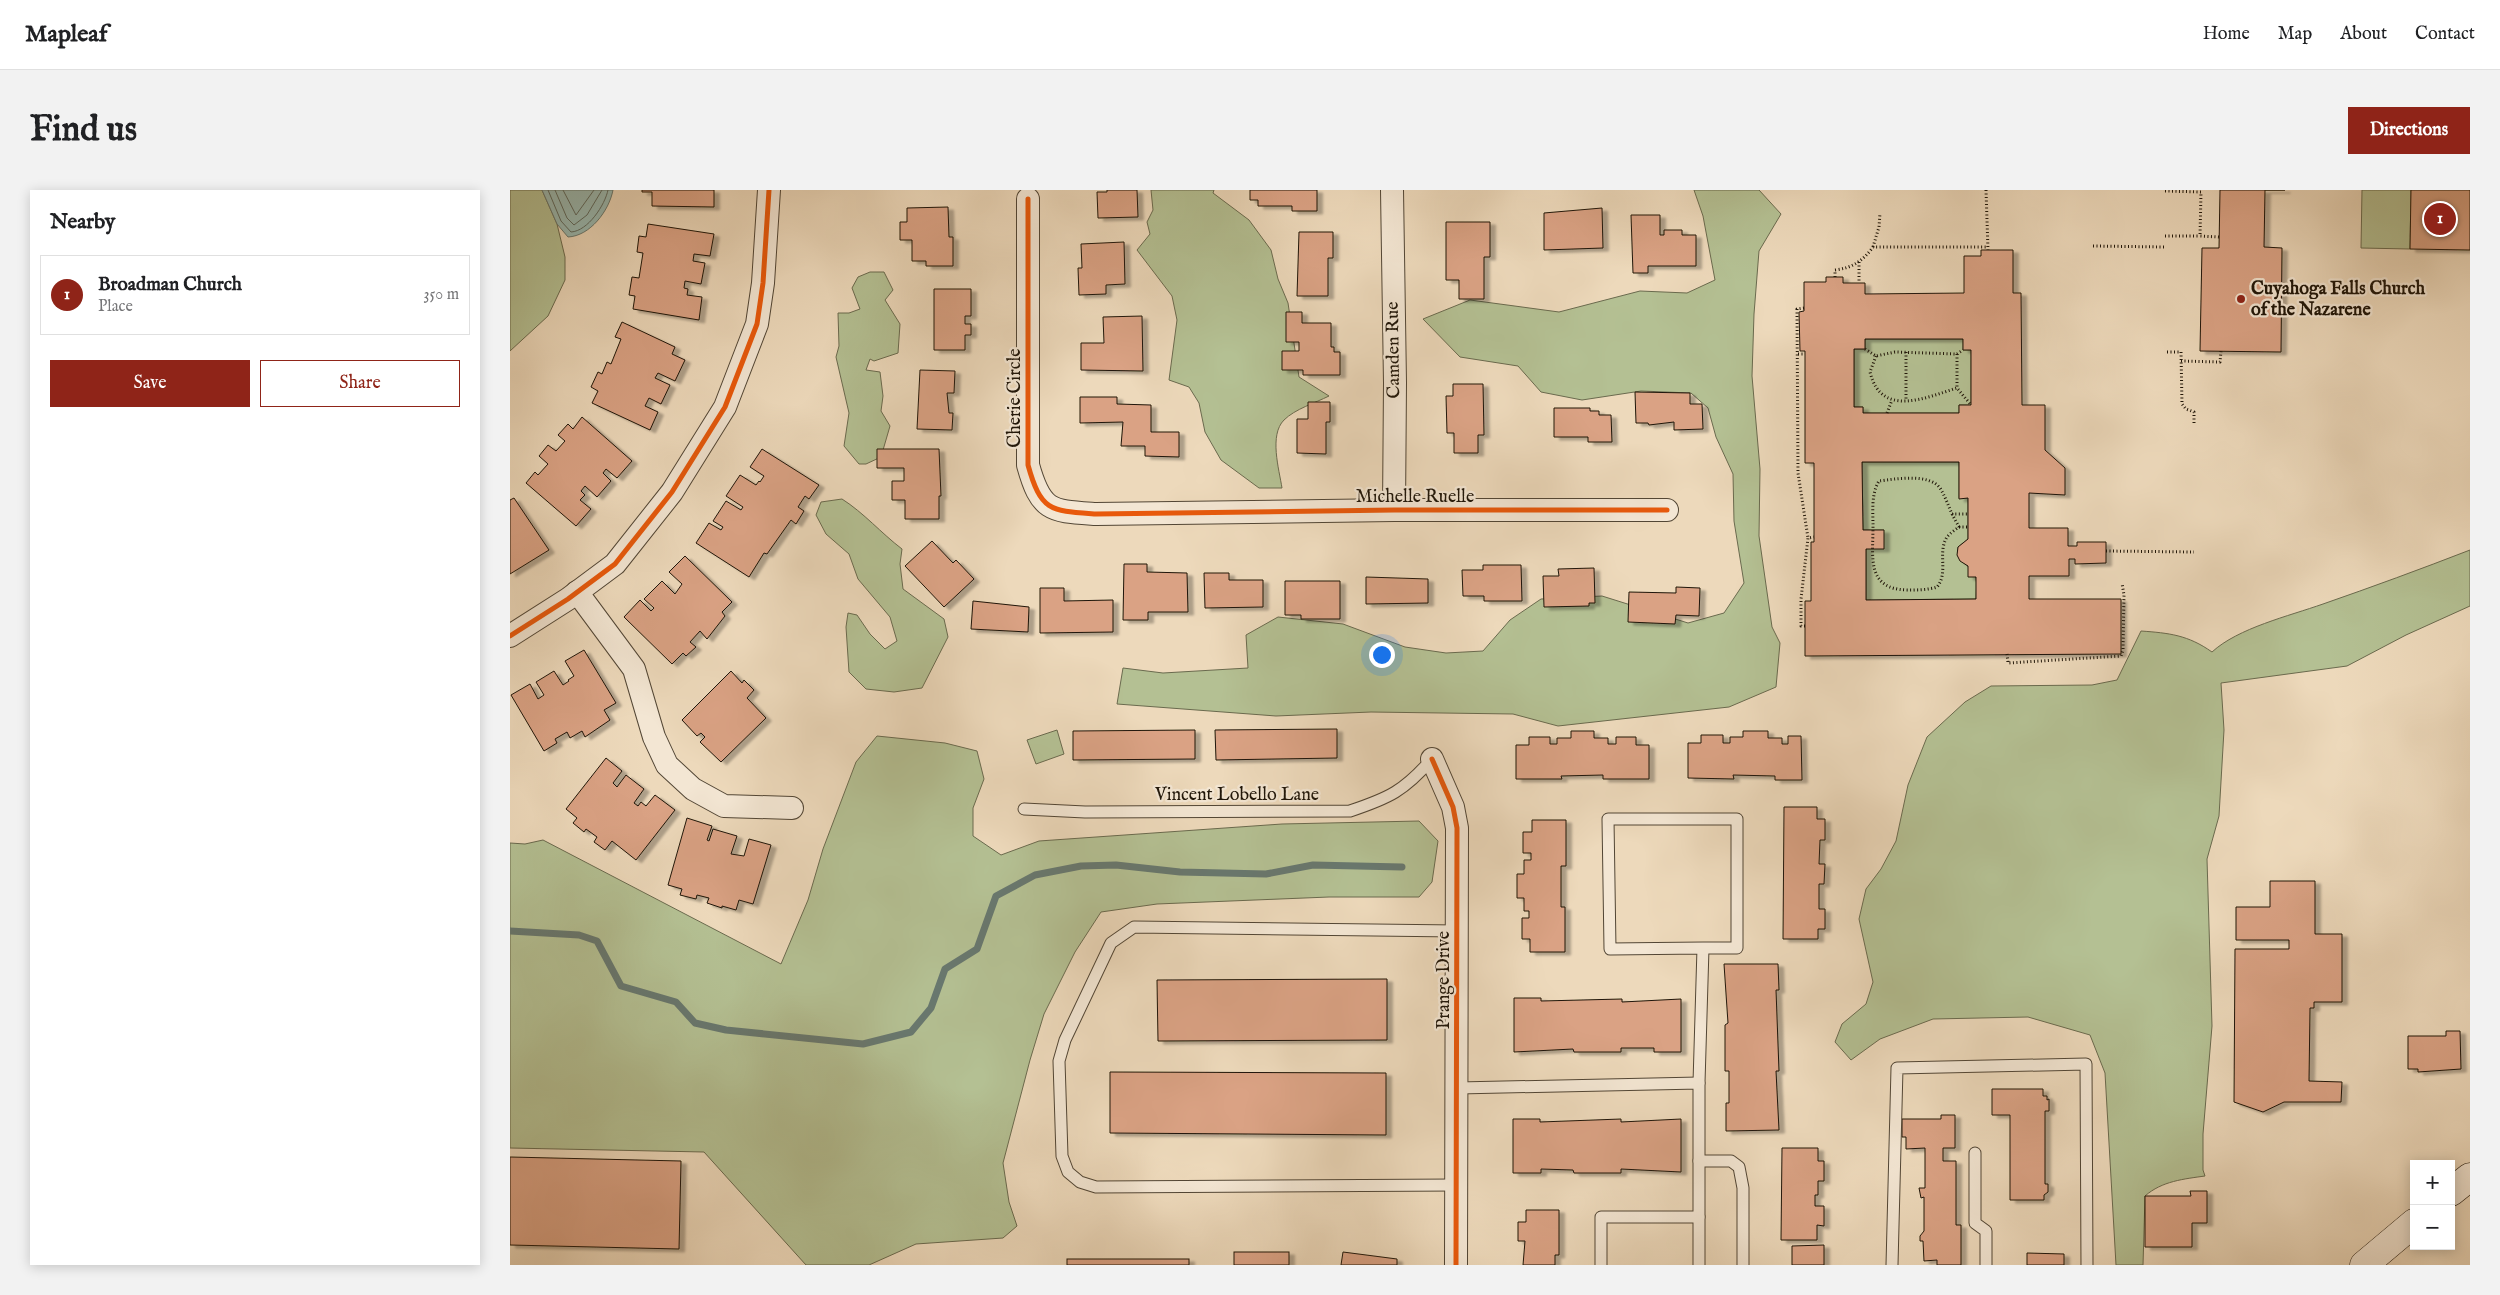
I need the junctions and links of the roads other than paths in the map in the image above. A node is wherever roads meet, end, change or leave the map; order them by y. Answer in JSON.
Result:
{"nodes":[{"id":1,"x":769,"y":190,"type":"edge"},
{"id":2,"x":1392,"y":190,"type":"edge"},
{"id":3,"x":1028,"y":198,"type":"dead end"},
{"id":4,"x":1394,"y":510,"type":"junction"},
{"id":5,"x":1667,"y":510,"type":"dead end"},
{"id":6,"x":1162,"y":513,"type":"joint"},
{"id":7,"x":577,"y":592,"type":"junction"},
{"id":8,"x":510,"y":636,"type":"edge"},
{"id":9,"x":1432,"y":759,"type":"joint"},
{"id":10,"x":792,"y":808,"type":"dead end"},
{"id":11,"x":1024,"y":809,"type":"dead end"},
{"id":12,"x":1457,"y":932,"type":"junction"},
{"id":13,"x":1703,"y":948,"type":"junction"},
{"id":14,"x":1699,"y":1083,"type":"junction"},
{"id":15,"x":1458,"y":1088,"type":"junction"},
{"id":16,"x":1975,"y":1153,"type":"dead end"},
{"id":17,"x":1699,"y":1161,"type":"junction"},
{"id":18,"x":2470,"y":1177,"type":"edge"},
{"id":19,"x":1456,"y":1185,"type":"junction"},
{"id":20,"x":2455,"y":1189,"type":"edge"},
{"id":21,"x":1699,"y":1217,"type":"junction"},
{"id":22,"x":2410,"y":1226,"type":"edge"},
{"id":23,"x":1456,"y":1265,"type":"edge"},
{"id":24,"x":1601,"y":1265,"type":"edge"},
{"id":25,"x":1699,"y":1265,"type":"edge"},
{"id":26,"x":1743,"y":1265,"type":"edge"},
{"id":27,"x":1892,"y":1265,"type":"edge"},
{"id":28,"x":1986,"y":1265,"type":"edge"},
{"id":29,"x":2087,"y":1265,"type":"edge"},
{"id":30,"x":2364,"y":1265,"type":"edge"}],
"edges":[{"from":1,"to":7,"type":"street"},
{"from":2,"to":4,"type":"street","name":"Camden Rue"},
{"from":3,"to":6,"type":"street","name":"Cherie Circle"},
{"from":4,"to":5,"type":"street","name":"Michelle Ruelle"},
{"from":4,"to":6,"type":"street","name":"Michelle Ruelle"},
{"from":7,"to":8,"type":"street"},
{"from":7,"to":10,"type":"street"},
{"from":9,"to":11,"type":"lane","name":"Vincent Lobello Lane"},
{"from":9,"to":12,"type":"street","name":"Prange Drive"},
{"from":12,"to":15,"type":"street","name":"Prange Drive"},
{"from":12,"to":19,"type":"lane"},
{"from":13,"to":13,"type":"lane"},
{"from":13,"to":14,"type":"lane"},
{"from":14,"to":15,"type":"lane"},
{"from":14,"to":17,"type":"lane"},
{"from":15,"to":19,"type":"street","name":"Prange Drive"},
{"from":16,"to":28,"type":"lane"},
{"from":17,"to":21,"type":"lane"},
{"from":17,"to":26,"type":"lane"},
{"from":18,"to":20,"type":"main road"},
{"from":19,"to":23,"type":"street","name":"Prange Drive"},
{"from":21,"to":24,"type":"lane"},
{"from":21,"to":25,"type":"lane"},
{"from":22,"to":30,"type":"main road"},
{"from":27,"to":29,"type":"lane"}]}
